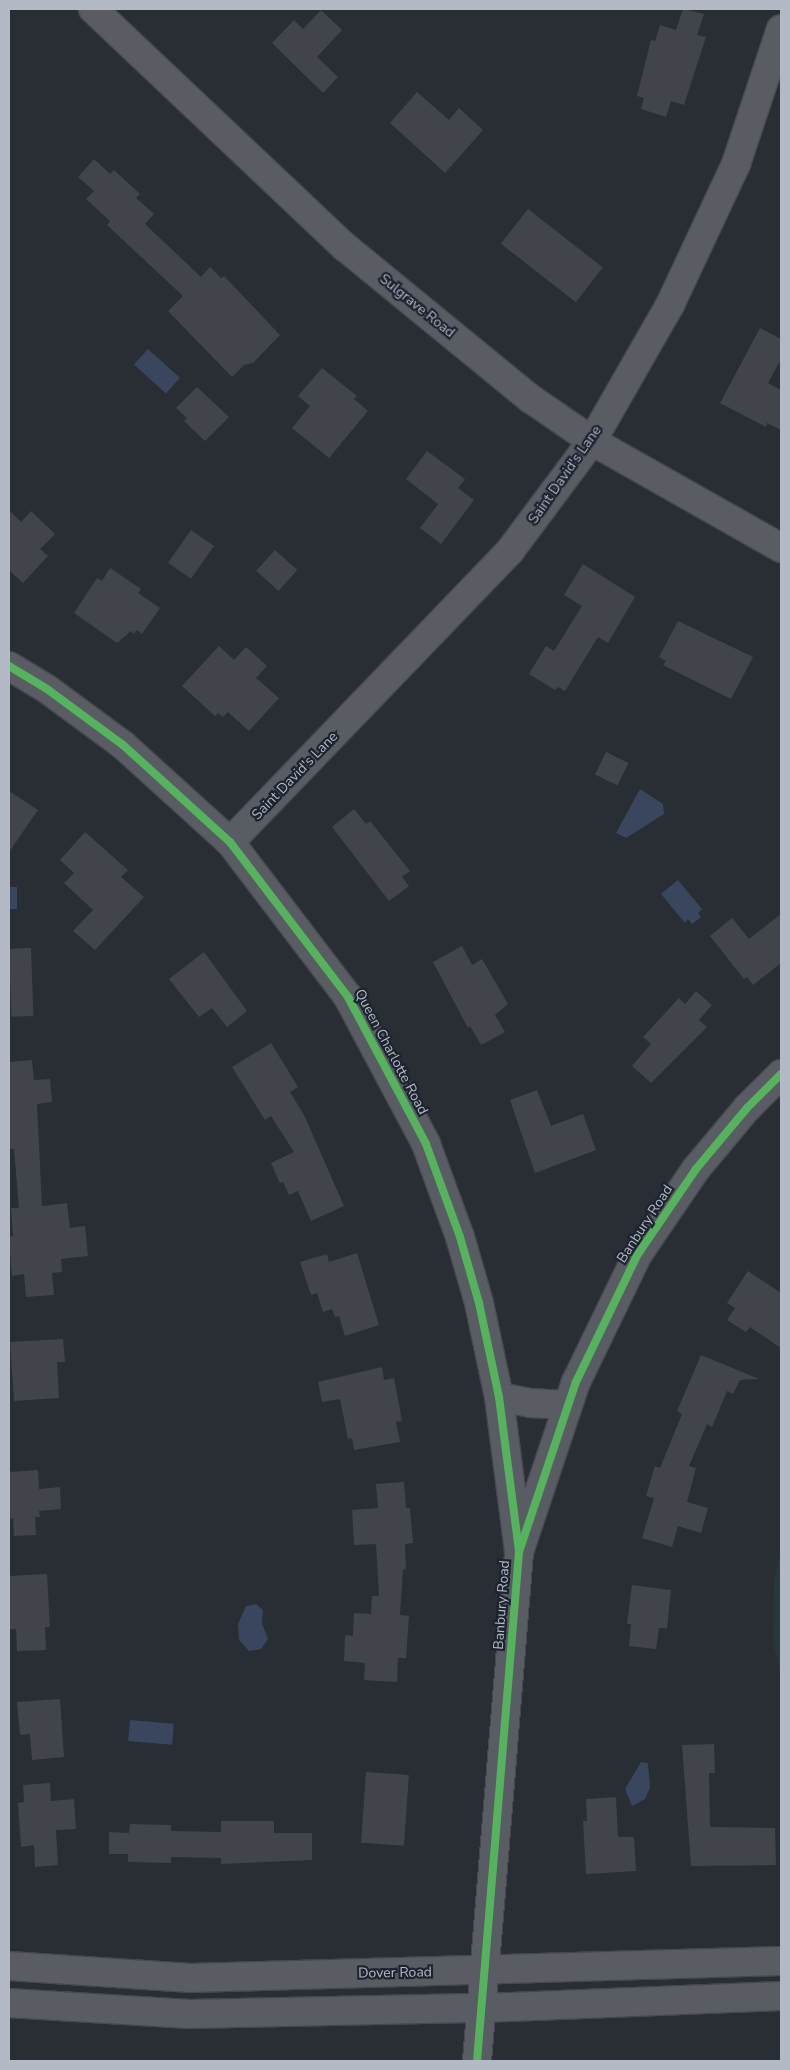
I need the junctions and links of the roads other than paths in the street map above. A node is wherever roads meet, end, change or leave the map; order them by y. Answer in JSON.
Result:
{"nodes":[{"id":1,"x":93,"y":9,"type":"edge"},
{"id":2,"x":781,"y":29,"type":"edge"},
{"id":3,"x":592,"y":441,"type":"junction"},
{"id":4,"x":781,"y":548,"type":"edge"},
{"id":5,"x":9,"y":666,"type":"edge"},
{"id":6,"x":230,"y":842,"type":"junction"},
{"id":7,"x":781,"y":1074,"type":"edge"},
{"id":8,"x":499,"y":1397,"type":"junction"},
{"id":9,"x":567,"y":1405,"type":"junction"},
{"id":10,"x":519,"y":1552,"type":"junction"},
{"id":11,"x":781,"y":1961,"type":"edge"},
{"id":12,"x":9,"y":1966,"type":"edge"},
{"id":13,"x":487,"y":1970,"type":"junction"},
{"id":14,"x":781,"y":1996,"type":"edge"},
{"id":15,"x":9,"y":2003,"type":"edge"},
{"id":16,"x":483,"y":2008,"type":"junction"},
{"id":17,"x":477,"y":2061,"type":"edge"}],
"edges":[{"from":1,"to":3,"type":"street","name":"Sulgrave Road"},
{"from":2,"to":3,"type":"street","name":"Saint David's Lane"},
{"from":3,"to":4,"type":"street","name":"Sulgrave Road"},
{"from":3,"to":6,"type":"street","name":"Saint David's Lane"},
{"from":5,"to":6,"type":"street","name":"Queen Charlotte Road"},
{"from":6,"to":8,"type":"street","name":"Queen Charlotte Road"},
{"from":7,"to":9,"type":"street","name":"Banbury Road"},
{"from":8,"to":9,"type":"street"},
{"from":8,"to":10,"type":"street","name":"Queen Charlotte Road"},
{"from":9,"to":10,"type":"street","name":"Banbury Road"},
{"from":10,"to":13,"type":"street","name":"Banbury Road"},
{"from":11,"to":13,"type":"street","name":"Dover Road"},
{"from":12,"to":13,"type":"street","name":"Dover Road"},
{"from":13,"to":16,"type":"street","name":"Banbury Road"},
{"from":14,"to":16,"type":"street"},
{"from":15,"to":16,"type":"street"},
{"from":16,"to":17,"type":"street","name":"Banbury Road"}]}
